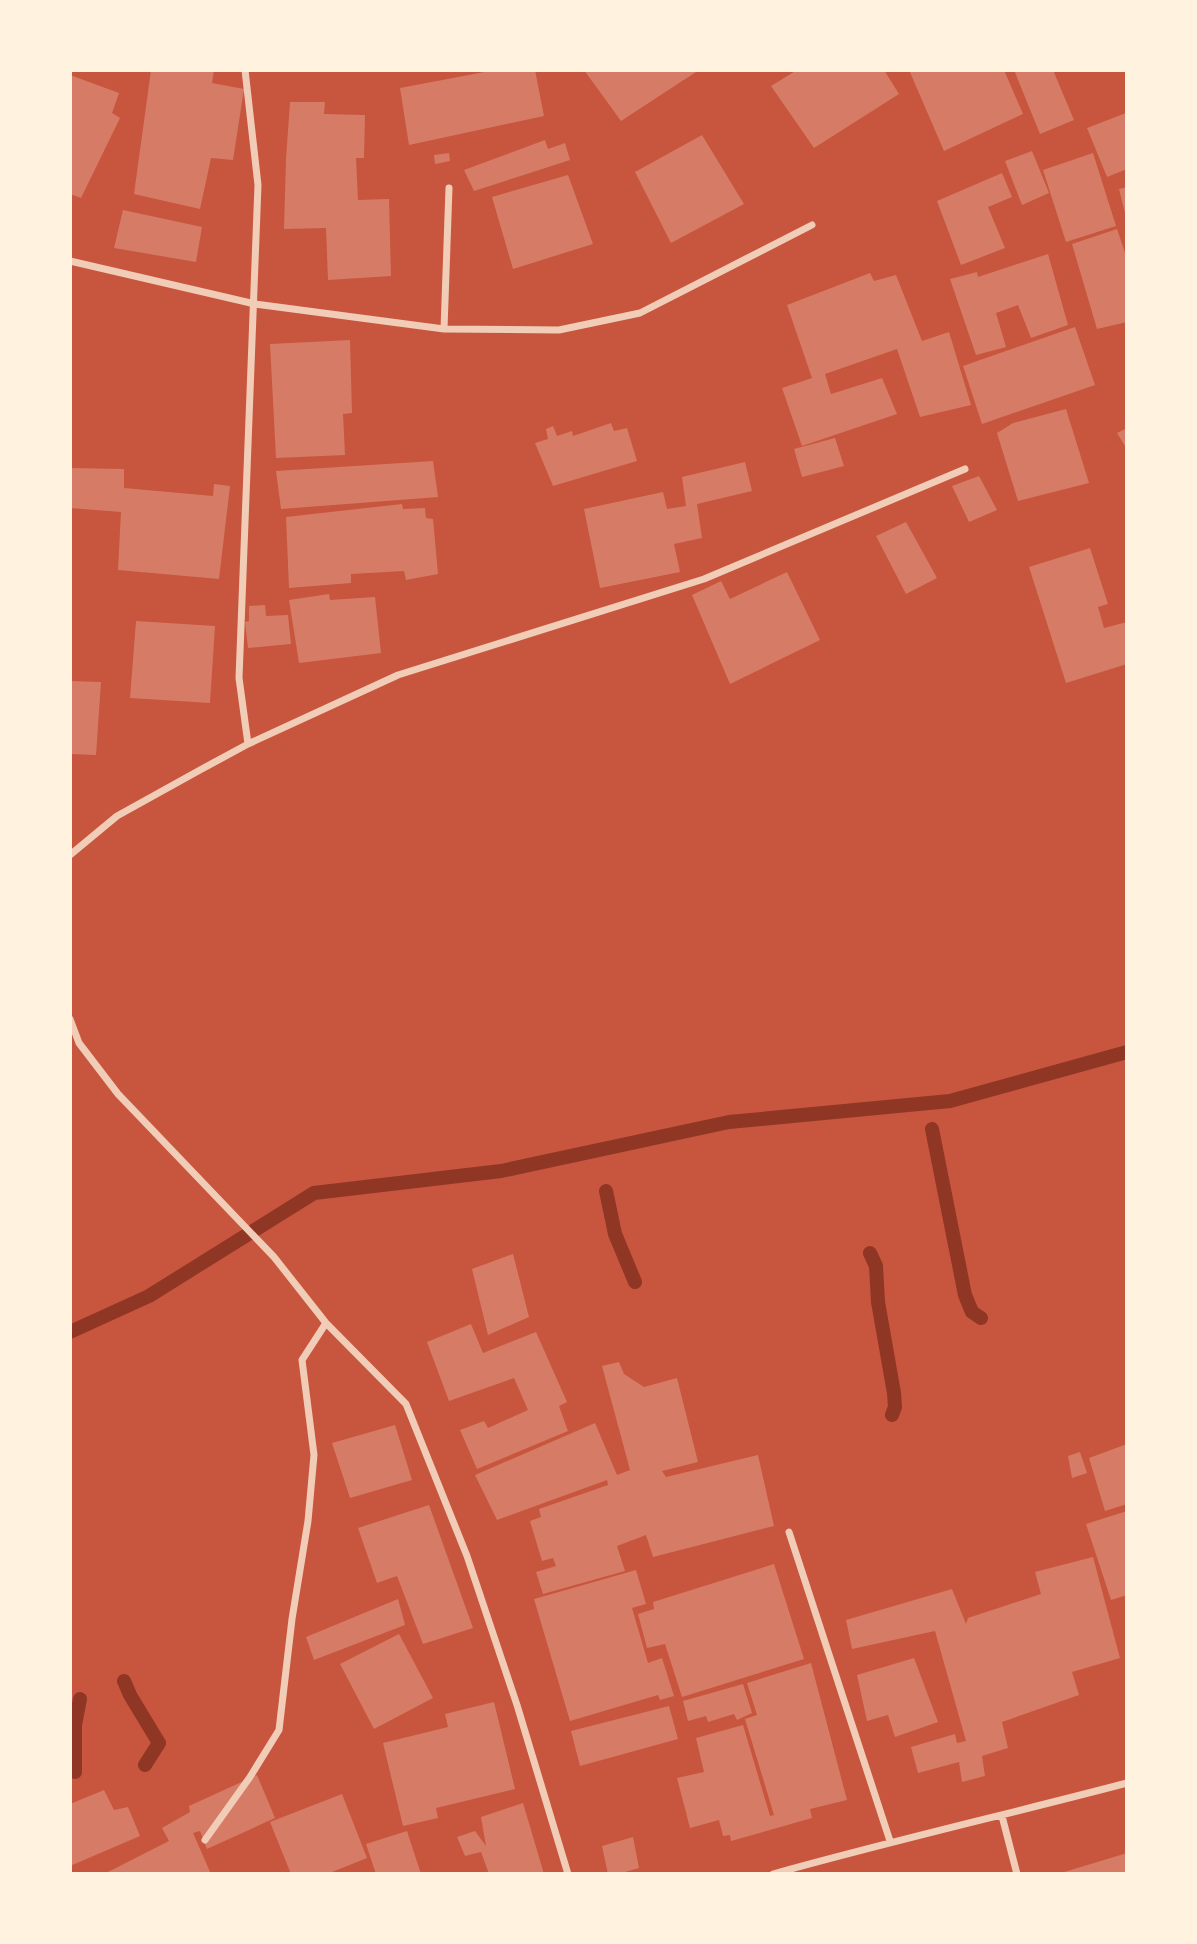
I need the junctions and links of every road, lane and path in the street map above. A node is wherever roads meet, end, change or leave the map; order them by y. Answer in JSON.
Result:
{"nodes":[{"id":1,"x":245,"y":70,"type":"edge"},
{"id":2,"x":449,"y":188,"type":"dead end"},
{"id":3,"x":812,"y":225,"type":"dead end"},
{"id":4,"x":70,"y":261,"type":"edge"},
{"id":5,"x":255,"y":304,"type":"junction"},
{"id":6,"x":444,"y":329,"type":"junction"},
{"id":7,"x":965,"y":469,"type":"dead end"},
{"id":8,"x":248,"y":744,"type":"junction"},
{"id":9,"x":70,"y":855,"type":"edge"},
{"id":10,"x":70,"y":1020,"type":"edge"},
{"id":11,"x":326,"y":1323,"type":"junction"},
{"id":12,"x":789,"y":1532,"type":"dead end"},
{"id":13,"x":1127,"y":1783,"type":"edge"},
{"id":14,"x":1002,"y":1816,"type":"junction"},
{"id":15,"x":205,"y":1840,"type":"dead end"},
{"id":16,"x":891,"y":1841,"type":"junction"},
{"id":17,"x":568,"y":1874,"type":"edge"},
{"id":18,"x":773,"y":1874,"type":"edge"},
{"id":19,"x":1017,"y":1874,"type":"edge"}],
"edges":[{"from":1,"to":5,"type":"street"},
{"from":2,"to":6,"type":"street"},
{"from":3,"to":6,"type":"street"},
{"from":4,"to":5,"type":"street"},
{"from":5,"to":6,"type":"street"},
{"from":5,"to":8,"type":"street"},
{"from":7,"to":8,"type":"street"},
{"from":8,"to":9,"type":"street"},
{"from":10,"to":11,"type":"street"},
{"from":11,"to":15,"type":"street"},
{"from":11,"to":17,"type":"street"},
{"from":12,"to":16,"type":"street"},
{"from":13,"to":14,"type":"street"},
{"from":14,"to":16,"type":"street"},
{"from":14,"to":19,"type":"street"},
{"from":16,"to":18,"type":"street"}]}
